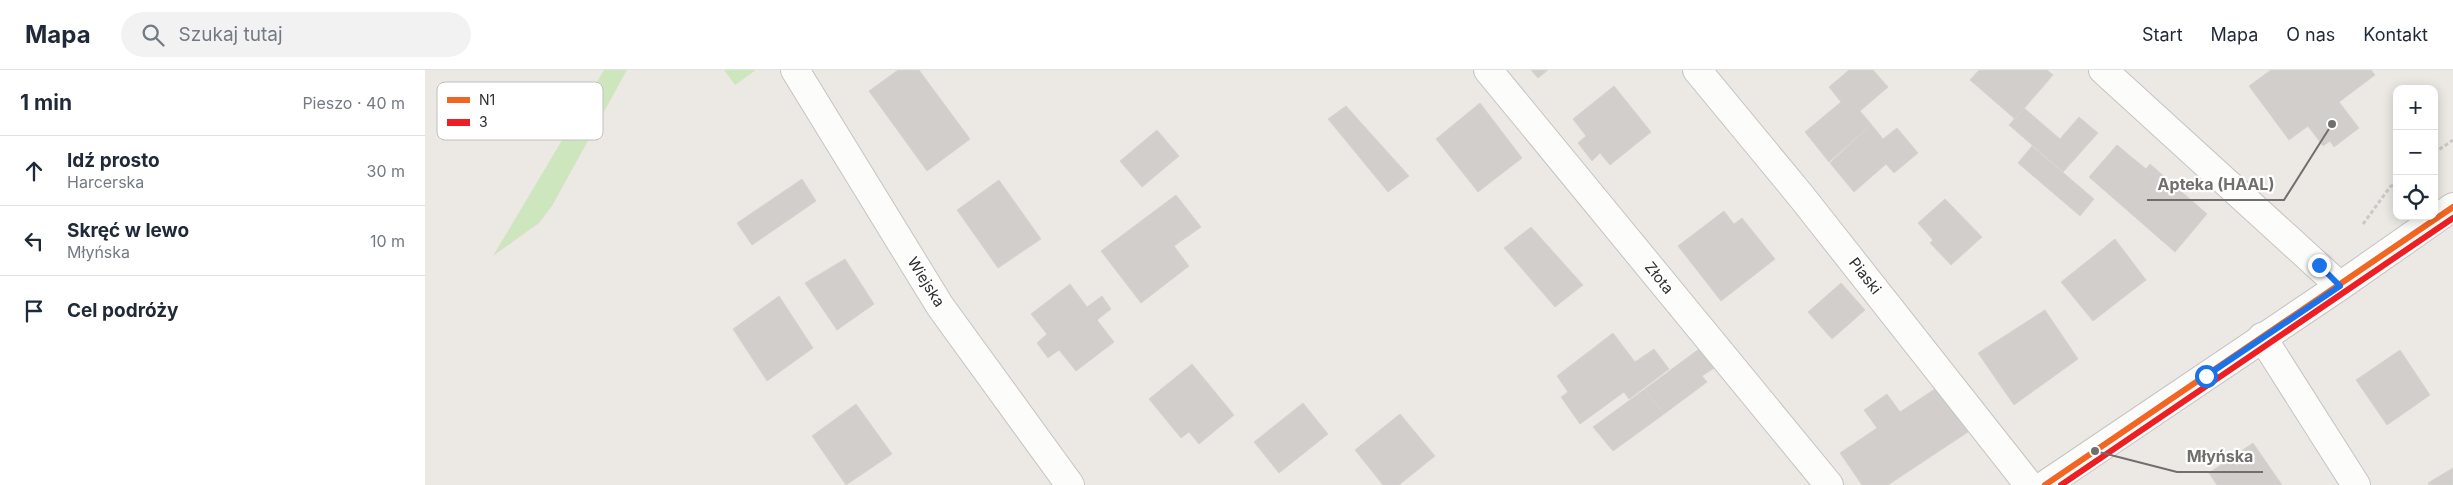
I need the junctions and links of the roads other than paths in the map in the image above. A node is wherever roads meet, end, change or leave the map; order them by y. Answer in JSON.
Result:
{"nodes":[{"id":1,"x":795,"y":70,"type":"edge"},
{"id":2,"x":1488,"y":70,"type":"edge"},
{"id":3,"x":1697,"y":70,"type":"edge"},
{"id":4,"x":2103,"y":70,"type":"edge"},
{"id":5,"x":2453,"y":207,"type":"edge"},
{"id":6,"x":2340,"y":286,"type":"junction"},
{"id":7,"x":2262,"y":337,"type":"junction"},
{"id":8,"x":1070,"y":485,"type":"edge"},
{"id":9,"x":1829,"y":485,"type":"edge"},
{"id":10,"x":2029,"y":485,"type":"edge"},
{"id":11,"x":2045,"y":485,"type":"edge"},
{"id":12,"x":2356,"y":485,"type":"edge"}],
"edges":[{"from":1,"to":8,"type":"street","name":"Wiejska"},
{"from":2,"to":9,"type":"street","name":"Złota"},
{"from":3,"to":10,"type":"street","name":"Piaski"},
{"from":4,"to":6,"type":"street"},
{"from":5,"to":6,"type":"street"},
{"from":6,"to":7,"type":"street"},
{"from":7,"to":11,"type":"street"},
{"from":7,"to":12,"type":"street"}]}
